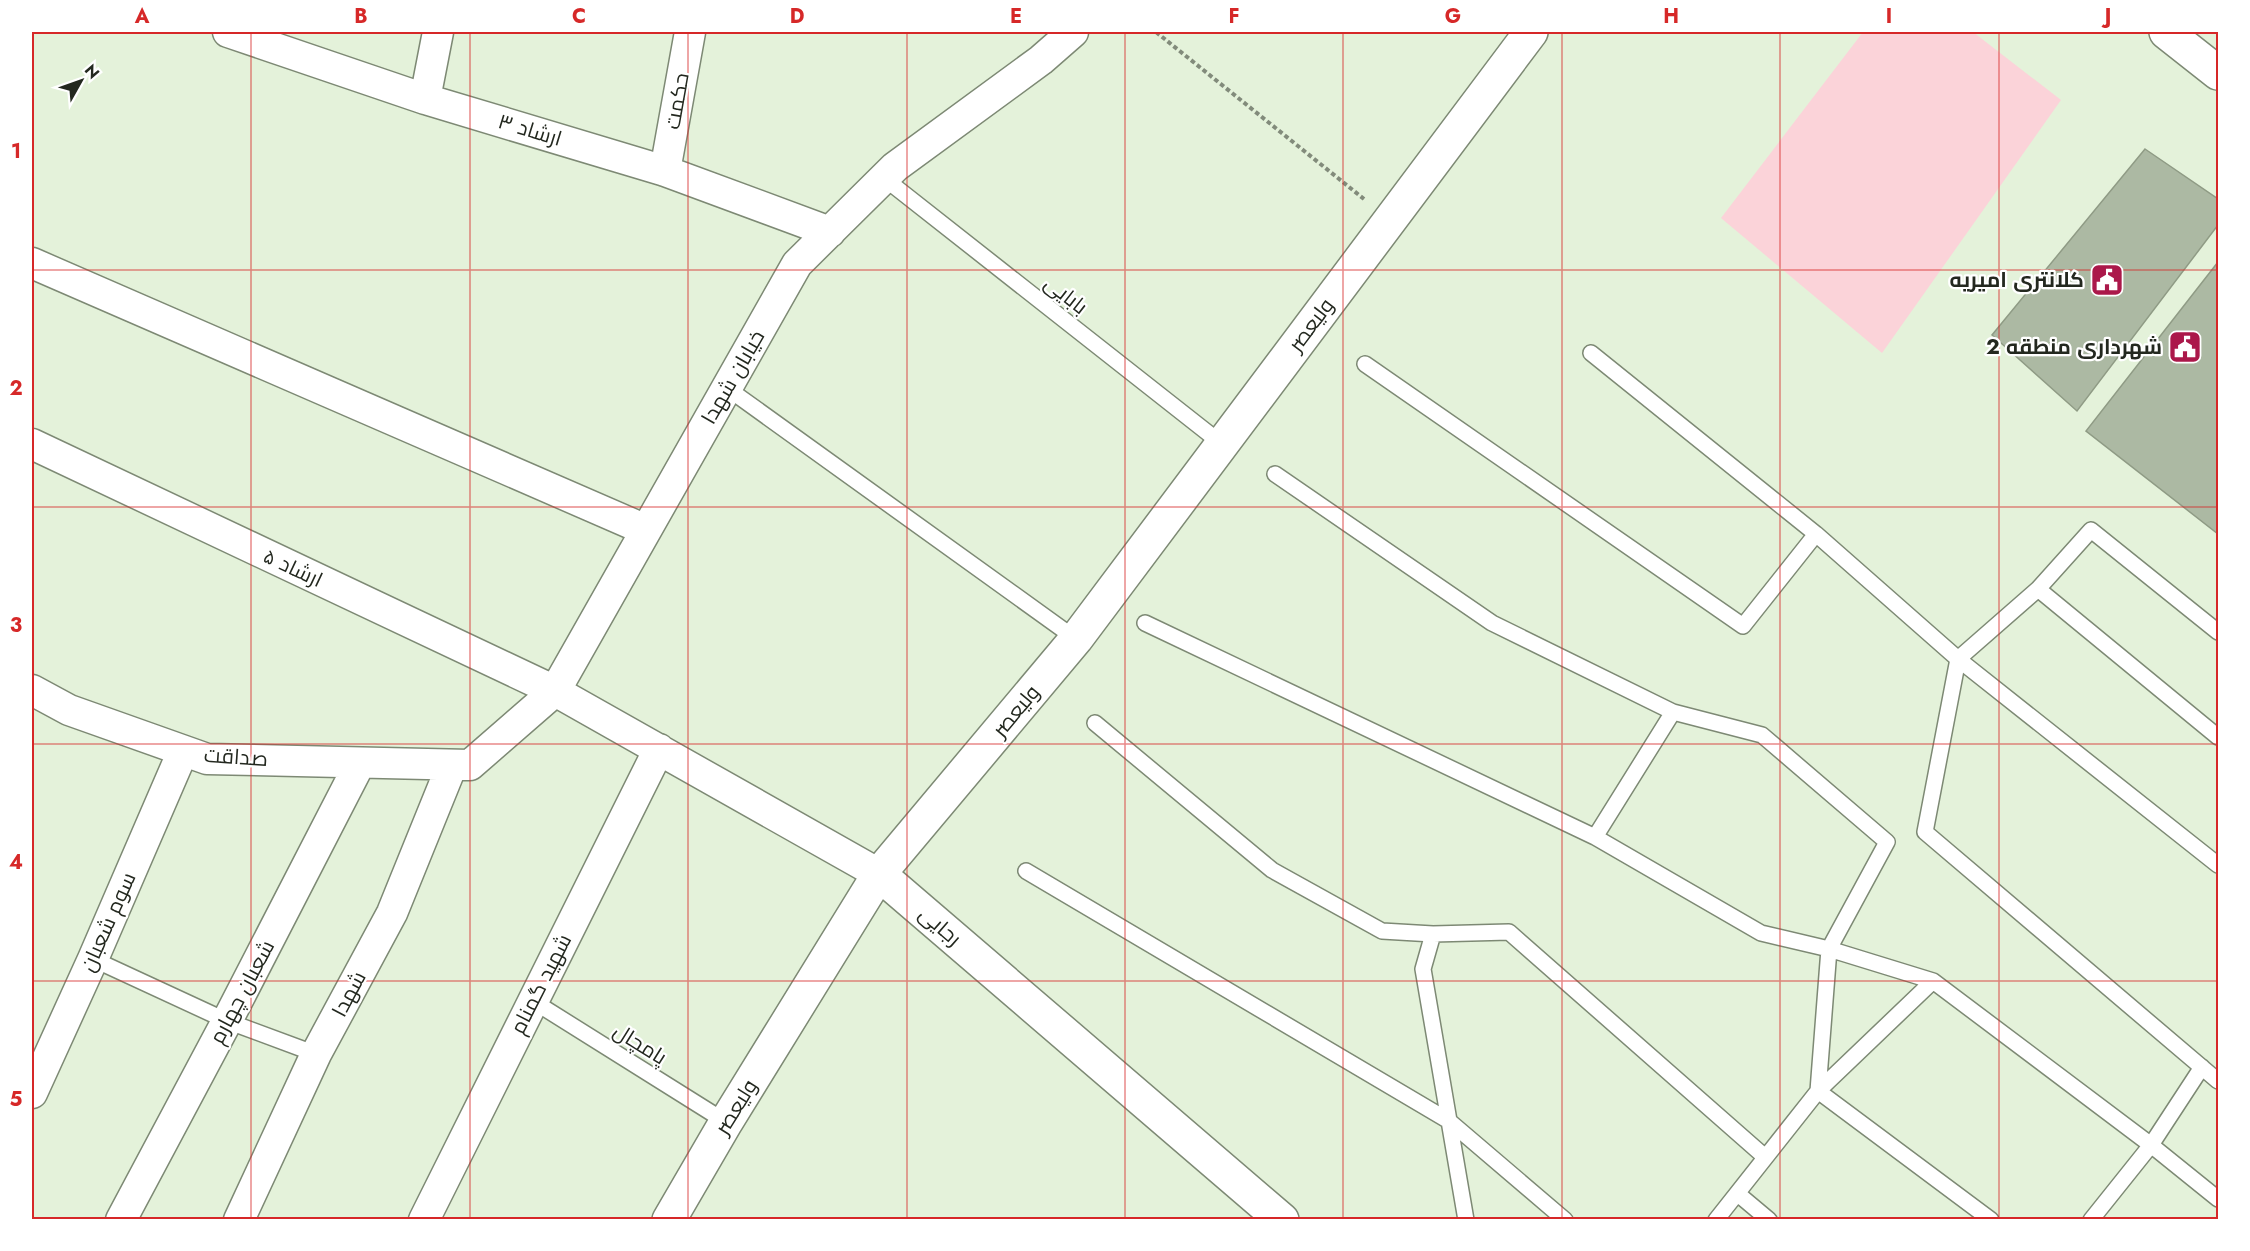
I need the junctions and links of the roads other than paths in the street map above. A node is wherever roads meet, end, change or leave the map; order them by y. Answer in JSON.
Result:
{"nodes":[{"id":1,"x":228,"y":32,"type":"edge"},
{"id":2,"x":438,"y":32,"type":"edge"},
{"id":3,"x":690,"y":32,"type":"edge"},
{"id":4,"x":1073,"y":32,"type":"edge"},
{"id":5,"x":1531,"y":32,"type":"edge"},
{"id":6,"x":2166,"y":32,"type":"edge"},
{"id":7,"x":2218,"y":73,"type":"edge"},
{"id":8,"x":425,"y":99,"type":"junction"},
{"id":9,"x":665,"y":171,"type":"junction"},
{"id":10,"x":884,"y":178,"type":"junction"},
{"id":11,"x":830,"y":232,"type":"junction"},
{"id":12,"x":32,"y":262,"type":"edge"},
{"id":13,"x":1591,"y":353,"type":"dead end"},
{"id":14,"x":1365,"y":364,"type":"dead end"},
{"id":15,"x":727,"y":388,"type":"junction"},
{"id":16,"x":32,"y":444,"type":"edge"},
{"id":17,"x":1222,"y":444,"type":"junction"},
{"id":18,"x":1275,"y":474,"type":"dead end"},
{"id":19,"x":646,"y":530,"type":"junction"},
{"id":20,"x":1816,"y":534,"type":"junction"},
{"id":21,"x":2038,"y":589,"type":"junction"},
{"id":22,"x":1145,"y":623,"type":"dead end"},
{"id":23,"x":2218,"y":632,"type":"edge"},
{"id":24,"x":1076,"y":639,"type":"junction"},
{"id":25,"x":1958,"y":659,"type":"junction"},
{"id":26,"x":32,"y":690,"type":"edge"},
{"id":27,"x":555,"y":691,"type":"junction"},
{"id":28,"x":1673,"y":712,"type":"junction"},
{"id":29,"x":1095,"y":723,"type":"dead end"},
{"id":30,"x":2218,"y":736,"type":"edge"},
{"id":31,"x":658,"y":749,"type":"junction"},
{"id":32,"x":183,"y":750,"type":"junction"},
{"id":33,"x":360,"y":763,"type":"junction"},
{"id":34,"x":452,"y":765,"type":"junction"},
{"id":35,"x":1595,"y":837,"type":"junction"},
{"id":36,"x":2218,"y":865,"type":"edge"},
{"id":37,"x":1026,"y":871,"type":"dead end"},
{"id":38,"x":879,"y":874,"type":"junction"},
{"id":39,"x":1433,"y":934,"type":"junction"},
{"id":40,"x":1830,"y":949,"type":"junction"},
{"id":41,"x":93,"y":959,"type":"junction"},
{"id":42,"x":1933,"y":981,"type":"junction"},
{"id":43,"x":532,"y":1001,"type":"junction"},
{"id":44,"x":227,"y":1021,"type":"junction"},
{"id":45,"x":44,"y":1032,"type":"edge"},
{"id":46,"x":316,"y":1054,"type":"junction"},
{"id":47,"x":2202,"y":1067,"type":"junction"},
{"id":48,"x":2218,"y":1080,"type":"edge"},
{"id":49,"x":1818,"y":1091,"type":"junction"},
{"id":50,"x":32,"y":1093,"type":"edge"},
{"id":51,"x":1449,"y":1121,"type":"junction"},
{"id":52,"x":726,"y":1122,"type":"junction"},
{"id":53,"x":2151,"y":1145,"type":"junction"},
{"id":54,"x":1765,"y":1156,"type":"junction"},
{"id":55,"x":1738,"y":1194,"type":"junction"},
{"id":56,"x":2218,"y":1199,"type":"edge"},
{"id":57,"x":121,"y":1220,"type":"edge"},
{"id":58,"x":239,"y":1220,"type":"edge"},
{"id":59,"x":424,"y":1220,"type":"edge"},
{"id":60,"x":669,"y":1220,"type":"edge"},
{"id":61,"x":1282,"y":1220,"type":"edge"},
{"id":62,"x":1466,"y":1220,"type":"edge"},
{"id":63,"x":1565,"y":1220,"type":"edge"},
{"id":64,"x":1716,"y":1220,"type":"edge"},
{"id":65,"x":1769,"y":1220,"type":"edge"},
{"id":66,"x":1991,"y":1220,"type":"edge"},
{"id":67,"x":2091,"y":1220,"type":"edge"}],
"edges":[{"from":1,"to":8,"type":"street","name":"ارشاد ۳"},
{"from":2,"to":8,"type":"street"},
{"from":3,"to":9,"type":"street","name":"حکمت"},
{"from":4,"to":10,"type":"street","name":"خیابان شهدا"},
{"from":5,"to":17,"type":"street","name":"ولیعصر"},
{"from":6,"to":7,"type":"street"},
{"from":8,"to":9,"type":"street","name":"ارشاد ۳"},
{"from":9,"to":11,"type":"street","name":"ارشاد ۳"},
{"from":10,"to":11,"type":"street","name":"خیابان شهدا"},
{"from":10,"to":17,"type":"lane","name":"بابایی"},
{"from":11,"to":15,"type":"street","name":"خیابان شهدا"},
{"from":12,"to":19,"type":"street"},
{"from":13,"to":20,"type":"lane"},
{"from":14,"to":20,"type":"lane"},
{"from":15,"to":19,"type":"street","name":"خیابان شهدا"},
{"from":15,"to":24,"type":"lane"},
{"from":16,"to":27,"type":"street","name":"ارشاد ۵"},
{"from":17,"to":24,"type":"street","name":"ولیعصر"},
{"from":18,"to":28,"type":"lane"},
{"from":19,"to":27,"type":"street","name":"خیابان شهدا"},
{"from":20,"to":25,"type":"lane"},
{"from":21,"to":23,"type":"lane"},
{"from":21,"to":25,"type":"lane"},
{"from":21,"to":30,"type":"lane"},
{"from":22,"to":35,"type":"lane"},
{"from":24,"to":38,"type":"street","name":"ولیعصر"},
{"from":25,"to":36,"type":"lane"},
{"from":25,"to":47,"type":"lane"},
{"from":26,"to":32,"type":"street","name":"صداقت"},
{"from":27,"to":31,"type":"street","name":"رجایی"},
{"from":27,"to":34,"type":"street","name":"خیابان شهدا"},
{"from":28,"to":35,"type":"lane"},
{"from":28,"to":40,"type":"lane"},
{"from":29,"to":39,"type":"lane"},
{"from":31,"to":38,"type":"street","name":"رجایی"},
{"from":31,"to":43,"type":"street","name":"شهید گمنام"},
{"from":32,"to":33,"type":"street","name":"صداقت"},
{"from":32,"to":41,"type":"street","name":"سوم شعبان"},
{"from":33,"to":34,"type":"street","name":"صداقت"},
{"from":33,"to":44,"type":"street","name":"شعبان چهارم"},
{"from":34,"to":46,"type":"street","name":"شهدا"},
{"from":35,"to":40,"type":"lane"},
{"from":37,"to":51,"type":"lane"},
{"from":38,"to":52,"type":"street","name":"ولیعصر"},
{"from":38,"to":61,"type":"street","name":"رجایی"},
{"from":39,"to":51,"type":"lane"},
{"from":39,"to":54,"type":"lane"},
{"from":40,"to":42,"type":"lane"},
{"from":40,"to":49,"type":"lane"},
{"from":41,"to":44,"type":"lane"},
{"from":41,"to":45,"type":"street","name":"سوم شعبان"},
{"from":42,"to":49,"type":"lane"},
{"from":42,"to":53,"type":"lane"},
{"from":43,"to":52,"type":"lane","name":"پامچال"},
{"from":43,"to":59,"type":"street","name":"شهید گمنام"},
{"from":44,"to":46,"type":"lane"},
{"from":44,"to":57,"type":"street","name":"شعبان چهارم"},
{"from":45,"to":50,"type":"street","name":"سوم شعبان"},
{"from":46,"to":58,"type":"street","name":"شهدا"},
{"from":47,"to":48,"type":"lane"},
{"from":47,"to":53,"type":"lane"},
{"from":49,"to":54,"type":"lane"},
{"from":49,"to":66,"type":"lane"},
{"from":51,"to":62,"type":"lane"},
{"from":51,"to":63,"type":"lane"},
{"from":52,"to":60,"type":"street","name":"ولیعصر"},
{"from":53,"to":56,"type":"lane"},
{"from":53,"to":67,"type":"lane"},
{"from":54,"to":55,"type":"lane"},
{"from":55,"to":64,"type":"lane"},
{"from":55,"to":65,"type":"lane"}]}
